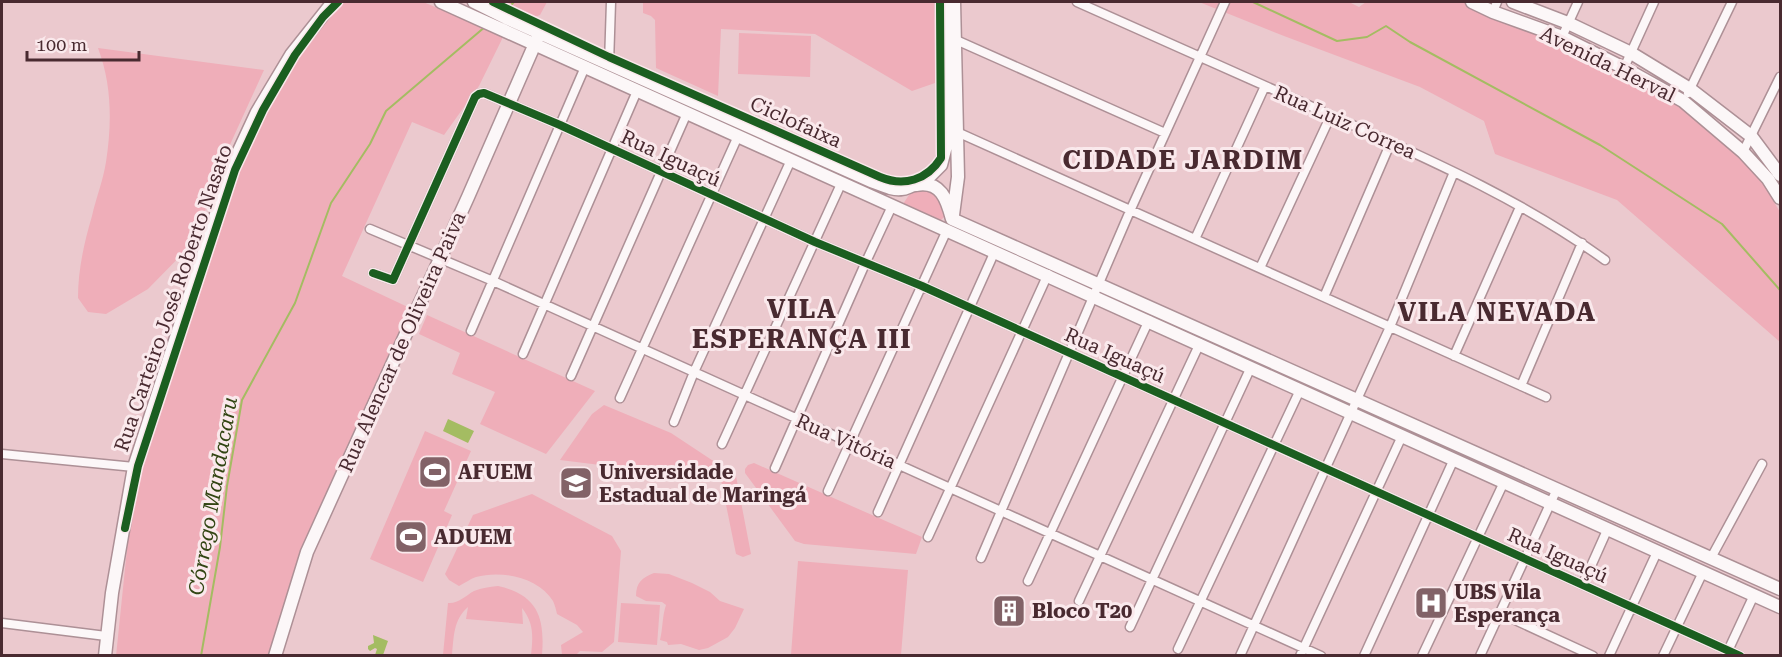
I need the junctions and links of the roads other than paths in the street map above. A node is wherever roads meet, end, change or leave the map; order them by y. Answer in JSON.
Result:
{"nodes":[{"id":1,"x":333,"y":2,"type":"edge"},
{"id":2,"x":441,"y":2,"type":"edge"},
{"id":3,"x":474,"y":2,"type":"edge"},
{"id":4,"x":611,"y":2,"type":"edge"},
{"id":5,"x":942,"y":2,"type":"edge"},
{"id":6,"x":954,"y":2,"type":"edge"},
{"id":7,"x":1077,"y":2,"type":"edge"},
{"id":8,"x":1225,"y":2,"type":"edge"},
{"id":9,"x":1472,"y":2,"type":"edge"},
{"id":10,"x":1513,"y":2,"type":"edge"},
{"id":11,"x":1578,"y":2,"type":"edge"},
{"id":12,"x":1654,"y":2,"type":"edge"},
{"id":13,"x":1732,"y":2,"type":"edge"},
{"id":14,"x":1495,"y":7,"type":"edge"},
{"id":15,"x":1568,"y":23,"type":"junction"},
{"id":16,"x":540,"y":32,"type":"junction"},
{"id":17,"x":1562,"y":37,"type":"junction"},
{"id":18,"x":956,"y":40,"type":"junction"},
{"id":19,"x":534,"y":45,"type":"junction"},
{"id":20,"x":1631,"y":53,"type":"junction"},
{"id":21,"x":1199,"y":57,"type":"junction"},
{"id":22,"x":609,"y":64,"type":"junction"},
{"id":23,"x":585,"y":67,"type":"junction"},
{"id":24,"x":1624,"y":68,"type":"junction"},
{"id":25,"x":1780,"y":77,"type":"edge"},
{"id":26,"x":1265,"y":86,"type":"junction"},
{"id":27,"x":1690,"y":89,"type":"junction"},
{"id":28,"x":637,"y":91,"type":"junction"},
{"id":29,"x":1683,"y":101,"type":"junction"},
{"id":30,"x":508,"y":103,"type":"junction"},
{"id":31,"x":687,"y":113,"type":"junction"},
{"id":32,"x":1330,"y":115,"type":"junction"},
{"id":33,"x":560,"y":125,"type":"junction"},
{"id":34,"x":957,"y":132,"type":"junction"},
{"id":35,"x":1165,"y":133,"type":"junction"},
{"id":36,"x":738,"y":136,"type":"junction"},
{"id":37,"x":1751,"y":136,"type":"junction"},
{"id":38,"x":1391,"y":142,"type":"junction"},
{"id":39,"x":611,"y":148,"type":"junction"},
{"id":40,"x":1743,"y":152,"type":"junction"},
{"id":41,"x":791,"y":160,"type":"junction"},
{"id":42,"x":662,"y":171,"type":"junction"},
{"id":43,"x":1454,"y":172,"type":"junction"},
{"id":44,"x":1780,"y":175,"type":"edge"},
{"id":45,"x":841,"y":184,"type":"junction"},
{"id":46,"x":922,"y":184,"type":"junction"},
{"id":47,"x":902,"y":190,"type":"junction"},
{"id":48,"x":712,"y":195,"type":"junction"},
{"id":49,"x":1780,"y":198,"type":"edge"},
{"id":50,"x":892,"y":207,"type":"junction"},
{"id":51,"x":1520,"y":207,"type":"junction"},
{"id":52,"x":1130,"y":211,"type":"junction"},
{"id":53,"x":764,"y":218,"type":"junction"},
{"id":54,"x":950,"y":224,"type":"junction"},
{"id":55,"x":370,"y":229,"type":"dead end"},
{"id":56,"x":1195,"y":239,"type":"junction"},
{"id":57,"x":815,"y":242,"type":"junction"},
{"id":58,"x":1582,"y":243,"type":"junction"},
{"id":59,"x":410,"y":245,"type":"junction"},
{"id":60,"x":995,"y":251,"type":"junction"},
{"id":61,"x":441,"y":257,"type":"junction"},
{"id":62,"x":1605,"y":260,"type":"dead end"},
{"id":63,"x":865,"y":264,"type":"junction"},
{"id":64,"x":1260,"y":268,"type":"junction"},
{"id":65,"x":373,"y":273,"type":"dead end"},
{"id":66,"x":1047,"y":274,"type":"junction"},
{"id":67,"x":493,"y":281,"type":"junction"},
{"id":68,"x":922,"y":286,"type":"junction"},
{"id":69,"x":1096,"y":290,"type":"junction"},
{"id":70,"x":1324,"y":297,"type":"junction"},
{"id":71,"x":545,"y":304,"type":"junction"},
{"id":72,"x":969,"y":308,"type":"junction"},
{"id":73,"x":1149,"y":320,"type":"junction"},
{"id":74,"x":593,"y":326,"type":"junction"},
{"id":75,"x":1390,"y":327,"type":"junction"},
{"id":76,"x":471,"y":331,"type":"dead end"},
{"id":77,"x":1022,"y":331,"type":"junction"},
{"id":78,"x":1200,"y":343,"type":"junction"},
{"id":79,"x":641,"y":348,"type":"junction"},
{"id":80,"x":1068,"y":352,"type":"junction"},
{"id":81,"x":523,"y":354,"type":"dead end"},
{"id":82,"x":1454,"y":356,"type":"junction"},
{"id":83,"x":1251,"y":367,"type":"junction"},
{"id":84,"x":694,"y":372,"type":"junction"},
{"id":85,"x":571,"y":376,"type":"dead end"},
{"id":86,"x":1123,"y":377,"type":"junction"},
{"id":87,"x":1521,"y":386,"type":"junction"},
{"id":88,"x":1300,"y":390,"type":"junction"},
{"id":89,"x":745,"y":395,"type":"junction"},
{"id":90,"x":1546,"y":397,"type":"dead end"},
{"id":91,"x":620,"y":398,"type":"dead end"},
{"id":92,"x":1357,"y":399,"type":"junction"},
{"id":93,"x":1174,"y":400,"type":"junction"},
{"id":94,"x":1350,"y":413,"type":"junction"},
{"id":95,"x":798,"y":419,"type":"junction"},
{"id":96,"x":674,"y":422,"type":"dead end"},
{"id":97,"x":1225,"y":423,"type":"junction"},
{"id":98,"x":1402,"y":436,"type":"junction"},
{"id":99,"x":850,"y":442,"type":"junction"},
{"id":100,"x":722,"y":444,"type":"dead end"},
{"id":101,"x":1274,"y":445,"type":"junction"},
{"id":102,"x":2,"y":454,"type":"edge"},
{"id":103,"x":1454,"y":459,"type":"junction"},
{"id":104,"x":898,"y":464,"type":"junction"},
{"id":105,"x":1762,"y":464,"type":"dead end"},
{"id":106,"x":134,"y":467,"type":"junction"},
{"id":107,"x":775,"y":468,"type":"dead end"},
{"id":108,"x":1325,"y":468,"type":"junction"},
{"id":109,"x":1504,"y":482,"type":"junction"},
{"id":110,"x":950,"y":488,"type":"junction"},
{"id":111,"x":1557,"y":489,"type":"junction"},
{"id":112,"x":828,"y":491,"type":"dead end"},
{"id":113,"x":1376,"y":491,"type":"junction"},
{"id":114,"x":1551,"y":503,"type":"junction"},
{"id":115,"x":1000,"y":510,"type":"junction"},
{"id":116,"x":878,"y":512,"type":"dead end"},
{"id":117,"x":1428,"y":515,"type":"junction"},
{"id":118,"x":1608,"y":528,"type":"junction"},
{"id":119,"x":1051,"y":533,"type":"junction"},
{"id":120,"x":928,"y":537,"type":"dead end"},
{"id":121,"x":1478,"y":537,"type":"junction"},
{"id":122,"x":1657,"y":552,"type":"junction"},
{"id":123,"x":1101,"y":556,"type":"junction"},
{"id":124,"x":981,"y":558,"type":"dead end"},
{"id":125,"x":1525,"y":558,"type":"junction"},
{"id":126,"x":1711,"y":558,"type":"junction"},
{"id":127,"x":1703,"y":572,"type":"junction"},
{"id":128,"x":1152,"y":579,"type":"junction"},
{"id":129,"x":1028,"y":581,"type":"dead end"},
{"id":130,"x":1582,"y":584,"type":"junction"},
{"id":131,"x":1780,"y":589,"type":"edge"},
{"id":132,"x":1754,"y":595,"type":"junction"},
{"id":133,"x":1079,"y":601,"type":"dead end"},
{"id":134,"x":1201,"y":601,"type":"junction"},
{"id":135,"x":1631,"y":606,"type":"junction"},
{"id":136,"x":1780,"y":607,"type":"edge"},
{"id":137,"x":1500,"y":613,"type":"junction"},
{"id":138,"x":2,"y":622,"type":"edge"},
{"id":139,"x":1254,"y":625,"type":"junction"},
{"id":140,"x":1130,"y":627,"type":"dead end"},
{"id":141,"x":1677,"y":627,"type":"junction"},
{"id":142,"x":106,"y":636,"type":"junction"},
{"id":143,"x":1178,"y":649,"type":"dead end"},
{"id":144,"x":1302,"y":652,"type":"edge"},
{"id":145,"x":1727,"y":653,"type":"edge"},
{"id":146,"x":105,"y":656,"type":"edge"},
{"id":147,"x":275,"y":656,"type":"edge"},
{"id":148,"x":1240,"y":656,"type":"edge"},
{"id":149,"x":1321,"y":656,"type":"edge"},
{"id":150,"x":1364,"y":656,"type":"edge"},
{"id":151,"x":1422,"y":656,"type":"edge"},
{"id":152,"x":1480,"y":656,"type":"edge"},
{"id":153,"x":1593,"y":656,"type":"edge"},
{"id":154,"x":1609,"y":656,"type":"edge"},
{"id":155,"x":1663,"y":656,"type":"edge"},
{"id":156,"x":1740,"y":656,"type":"edge"}],
"edges":[{"from":1,"to":106,"type":"main road","name":"Rua Carteiro José Roberto Nasato"},
{"from":2,"to":19,"type":"main road"},
{"from":3,"to":16,"type":"main road"},
{"from":4,"to":22,"type":"street"},
{"from":5,"to":46,"type":"main road"},
{"from":6,"to":18,"type":"main road"},
{"from":7,"to":21,"type":"street","name":"Rua Luiz Correa"},
{"from":8,"to":21,"type":"street"},
{"from":9,"to":14,"type":"main road","name":"Avenida Herval"},
{"from":10,"to":15,"type":"main road","name":"Avenida Herval"},
{"from":11,"to":15,"type":"street"},
{"from":12,"to":20,"type":"street"},
{"from":13,"to":27,"type":"street"},
{"from":14,"to":17,"type":"main road","name":"Avenida Herval"},
{"from":15,"to":17,"type":"street"},
{"from":15,"to":20,"type":"main road","name":"Avenida Herval"},
{"from":16,"to":19,"type":"main road","name":"Rua Alencar de Oliveira Paiva"},
{"from":16,"to":22,"type":"main road"},
{"from":17,"to":24,"type":"main road","name":"Avenida Herval"},
{"from":18,"to":34,"type":"main road"},
{"from":18,"to":35,"type":"street"},
{"from":19,"to":23,"type":"main road"},
{"from":19,"to":30,"type":"main road","name":"Rua Alencar de Oliveira Paiva"},
{"from":20,"to":24,"type":"street"},
{"from":20,"to":27,"type":"main road","name":"Avenida Herval"},
{"from":21,"to":26,"type":"street","name":"Rua Luiz Correa"},
{"from":21,"to":35,"type":"street"},
{"from":22,"to":47,"type":"main road"},
{"from":23,"to":28,"type":"main road"},
{"from":23,"to":33,"type":"street"},
{"from":24,"to":29,"type":"main road","name":"Avenida Herval"},
{"from":25,"to":37,"type":"street"},
{"from":26,"to":32,"type":"street","name":"Rua Luiz Correa"},
{"from":26,"to":56,"type":"street"},
{"from":27,"to":29,"type":"street"},
{"from":27,"to":37,"type":"main road","name":"Avenida Herval"},
{"from":28,"to":31,"type":"main road"},
{"from":28,"to":39,"type":"street"},
{"from":29,"to":40,"type":"main road","name":"Avenida Herval"},
{"from":30,"to":33,"type":"street","name":"Rua Iguaçú"},
{"from":30,"to":59,"type":"street","name":"Rua Iguaçú"},
{"from":30,"to":61,"type":"main road","name":"Rua Alencar de Oliveira Paiva"},
{"from":31,"to":36,"type":"main road"},
{"from":31,"to":42,"type":"street"},
{"from":32,"to":38,"type":"street","name":"Rua Luiz Correa"},
{"from":32,"to":64,"type":"street"},
{"from":33,"to":39,"type":"street","name":"Rua Iguaçú"},
{"from":33,"to":67,"type":"street"},
{"from":34,"to":52,"type":"street"},
{"from":34,"to":54,"type":"main road"},
{"from":35,"to":52,"type":"street"},
{"from":36,"to":41,"type":"main road"},
{"from":36,"to":48,"type":"street"},
{"from":37,"to":40,"type":"street"},
{"from":37,"to":44,"type":"main road","name":"Avenida Herval"},
{"from":38,"to":43,"type":"street","name":"Rua Luiz Correa"},
{"from":38,"to":70,"type":"street"},
{"from":39,"to":42,"type":"street","name":"Rua Iguaçú"},
{"from":39,"to":71,"type":"street"},
{"from":40,"to":49,"type":"main road","name":"Avenida Herval"},
{"from":41,"to":45,"type":"main road"},
{"from":41,"to":53,"type":"street"},
{"from":42,"to":48,"type":"street","name":"Rua Iguaçú"},
{"from":42,"to":74,"type":"street"},
{"from":43,"to":51,"type":"street","name":"Rua Luiz Correa"},
{"from":43,"to":75,"type":"street"},
{"from":45,"to":50,"type":"main road"},
{"from":45,"to":57,"type":"street"},
{"from":46,"to":47,"type":"main road"},
{"from":46,"to":54,"type":"main road"},
{"from":47,"to":50,"type":"main road"},
{"from":48,"to":53,"type":"street","name":"Rua Iguaçú"},
{"from":48,"to":79,"type":"street"},
{"from":50,"to":54,"type":"main road"},
{"from":50,"to":63,"type":"street"},
{"from":51,"to":58,"type":"street","name":"Rua Luiz Correa"},
{"from":51,"to":82,"type":"street"},
{"from":52,"to":56,"type":"street"},
{"from":52,"to":69,"type":"street"},
{"from":53,"to":57,"type":"street","name":"Rua Iguaçú"},
{"from":53,"to":84,"type":"street"},
{"from":54,"to":60,"type":"main road"},
{"from":54,"to":68,"type":"street"},
{"from":54,"to":69,"type":"main road"},
{"from":55,"to":59,"type":"street","name":"Rua Vitória"},
{"from":56,"to":64,"type":"street"},
{"from":57,"to":63,"type":"street","name":"Rua Iguaçú"},
{"from":57,"to":89,"type":"street"},
{"from":58,"to":62,"type":"street","name":"Rua Luiz Correa"},
{"from":58,"to":87,"type":"street"},
{"from":59,"to":61,"type":"street","name":"Rua Vitória"},
{"from":59,"to":65,"type":"street"},
{"from":60,"to":66,"type":"main road"},
{"from":60,"to":72,"type":"street"},
{"from":61,"to":67,"type":"street","name":"Rua Vitória"},
{"from":61,"to":147,"type":"main road","name":"Rua Alencar de Oliveira Paiva"},
{"from":63,"to":68,"type":"street","name":"Rua Iguaçú"},
{"from":63,"to":95,"type":"street"},
{"from":64,"to":70,"type":"street"},
{"from":66,"to":69,"type":"main road"},
{"from":66,"to":77,"type":"street"},
{"from":67,"to":71,"type":"street","name":"Rua Vitória"},
{"from":67,"to":76,"type":"street"},
{"from":68,"to":72,"type":"street","name":"Rua Iguaçú"},
{"from":68,"to":99,"type":"street"},
{"from":69,"to":73,"type":"main road"},
{"from":69,"to":80,"type":"street"},
{"from":69,"to":92,"type":"main road"},
{"from":70,"to":75,"type":"street"},
{"from":71,"to":74,"type":"street","name":"Rua Vitória"},
{"from":71,"to":81,"type":"street"},
{"from":72,"to":77,"type":"street","name":"Rua Iguaçú"},
{"from":72,"to":104,"type":"street"},
{"from":73,"to":78,"type":"main road"},
{"from":73,"to":86,"type":"street"},
{"from":74,"to":79,"type":"street","name":"Rua Vitória"},
{"from":74,"to":85,"type":"street"},
{"from":75,"to":82,"type":"street"},
{"from":75,"to":92,"type":"street"},
{"from":77,"to":80,"type":"street","name":"Rua Iguaçú"},
{"from":77,"to":110,"type":"street"},
{"from":78,"to":83,"type":"main road"},
{"from":78,"to":93,"type":"street"},
{"from":79,"to":84,"type":"street","name":"Rua Vitória"},
{"from":79,"to":91,"type":"street"},
{"from":80,"to":86,"type":"street","name":"Rua Iguaçú"},
{"from":80,"to":115,"type":"street"},
{"from":82,"to":87,"type":"street"},
{"from":83,"to":88,"type":"main road"},
{"from":83,"to":97,"type":"street"},
{"from":84,"to":89,"type":"street","name":"Rua Vitória"},
{"from":84,"to":96,"type":"street"},
{"from":86,"to":93,"type":"street","name":"Rua Iguaçú"},
{"from":86,"to":119,"type":"street"},
{"from":87,"to":90,"type":"street"},
{"from":88,"to":94,"type":"main road"},
{"from":88,"to":101,"type":"street"},
{"from":89,"to":95,"type":"street","name":"Rua Vitória"},
{"from":89,"to":100,"type":"street"},
{"from":92,"to":94,"type":"street"},
{"from":92,"to":111,"type":"main road"},
{"from":93,"to":97,"type":"street","name":"Rua Iguaçú"},
{"from":93,"to":123,"type":"street"},
{"from":94,"to":98,"type":"main road"},
{"from":94,"to":108,"type":"street"},
{"from":95,"to":99,"type":"street","name":"Rua Vitória"},
{"from":95,"to":107,"type":"street"},
{"from":97,"to":101,"type":"street","name":"Rua Iguaçú"},
{"from":97,"to":128,"type":"street"},
{"from":98,"to":103,"type":"main road"},
{"from":98,"to":113,"type":"street"},
{"from":99,"to":104,"type":"street","name":"Rua Vitória"},
{"from":99,"to":112,"type":"street"},
{"from":101,"to":108,"type":"street","name":"Rua Iguaçú"},
{"from":101,"to":134,"type":"street"},
{"from":102,"to":106,"type":"street"},
{"from":103,"to":109,"type":"main road"},
{"from":103,"to":117,"type":"street"},
{"from":104,"to":110,"type":"street","name":"Rua Vitória"},
{"from":104,"to":116,"type":"street"},
{"from":105,"to":126,"type":"street"},
{"from":106,"to":142,"type":"main road","name":"Rua Carteiro José Roberto Nasato"},
{"from":108,"to":113,"type":"street","name":"Rua Iguaçú"},
{"from":108,"to":139,"type":"street"},
{"from":109,"to":114,"type":"main road"},
{"from":109,"to":121,"type":"street"},
{"from":110,"to":115,"type":"street","name":"Rua Vitória"},
{"from":110,"to":120,"type":"street"},
{"from":111,"to":114,"type":"street"},
{"from":111,"to":126,"type":"main road"},
{"from":113,"to":117,"type":"street","name":"Rua Iguaçú"},
{"from":113,"to":144,"type":"street"},
{"from":114,"to":118,"type":"main road"},
{"from":114,"to":125,"type":"street"},
{"from":115,"to":119,"type":"street","name":"Rua Vitória"},
{"from":115,"to":124,"type":"street"},
{"from":117,"to":121,"type":"street","name":"Rua Iguaçú"},
{"from":117,"to":150,"type":"street"},
{"from":118,"to":122,"type":"main road"},
{"from":118,"to":130,"type":"street"},
{"from":119,"to":123,"type":"street","name":"Rua Vitória"},
{"from":119,"to":129,"type":"street"},
{"from":121,"to":125,"type":"street","name":"Rua Iguaçú"},
{"from":121,"to":151,"type":"street"},
{"from":122,"to":127,"type":"main road"},
{"from":122,"to":135,"type":"street"},
{"from":123,"to":128,"type":"street","name":"Rua Vitória"},
{"from":123,"to":133,"type":"street"},
{"from":125,"to":130,"type":"street","name":"Rua Iguaçú"},
{"from":125,"to":137,"type":"street"},
{"from":126,"to":131,"type":"main road"},
{"from":127,"to":132,"type":"main road"},
{"from":127,"to":141,"type":"street"},
{"from":128,"to":134,"type":"street","name":"Rua Vitória"},
{"from":128,"to":140,"type":"street"},
{"from":130,"to":135,"type":"street","name":"Rua Iguaçú"},
{"from":132,"to":136,"type":"main road"},
{"from":132,"to":145,"type":"street"},
{"from":134,"to":139,"type":"street","name":"Rua Vitória"},
{"from":134,"to":143,"type":"street"},
{"from":135,"to":141,"type":"street","name":"Rua Iguaçú"},
{"from":135,"to":154,"type":"street"},
{"from":137,"to":152,"type":"street"},
{"from":137,"to":153,"type":"street"},
{"from":138,"to":142,"type":"street"},
{"from":139,"to":144,"type":"street","name":"Rua Vitória"},
{"from":139,"to":148,"type":"street"},
{"from":141,"to":145,"type":"street","name":"Rua Iguaçú"},
{"from":141,"to":155,"type":"street"},
{"from":142,"to":146,"type":"main road","name":"Rua Carteiro José Roberto Nasato"},
{"from":144,"to":149,"type":"street","name":"Rua Vitória"},
{"from":145,"to":156,"type":"street","name":"Rua Iguaçú"}]}
